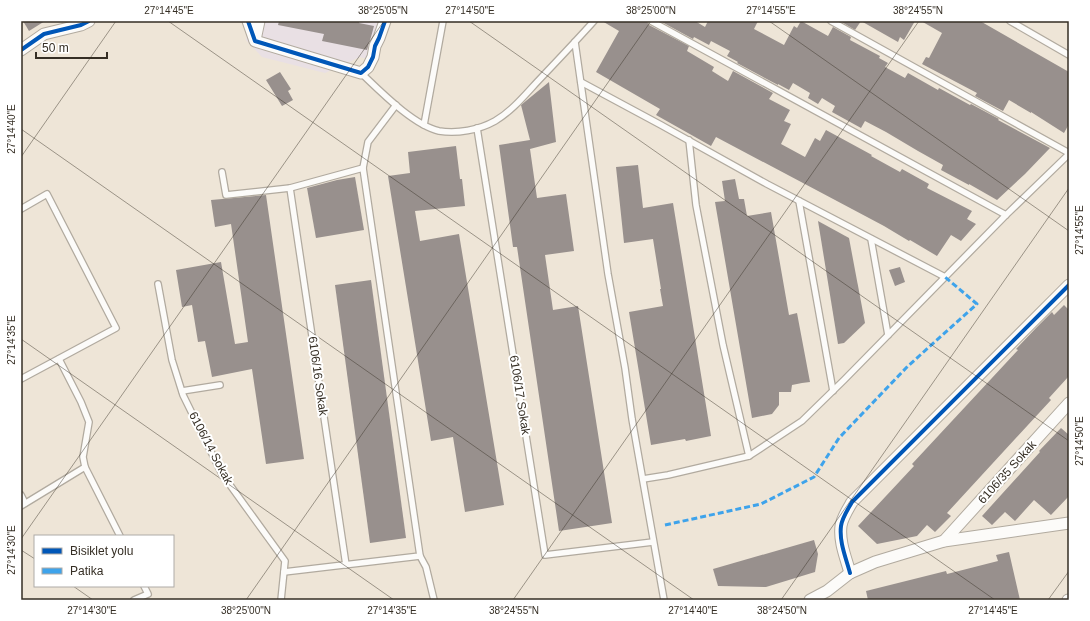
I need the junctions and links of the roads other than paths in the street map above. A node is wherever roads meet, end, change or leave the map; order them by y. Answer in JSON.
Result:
{"nodes":[{"id":1,"x":89,"y":21,"type":"edge"},
{"id":2,"x":248,"y":21,"type":"edge"},
{"id":3,"x":259,"y":21,"type":"edge"},
{"id":4,"x":384,"y":21,"type":"edge"},
{"id":5,"x":443,"y":21,"type":"edge"},
{"id":6,"x":594,"y":21,"type":"edge"},
{"id":7,"x":651,"y":21,"type":"edge"},
{"id":8,"x":831,"y":21,"type":"edge"},
{"id":9,"x":1010,"y":21,"type":"edge"},
{"id":10,"x":255,"y":41,"type":"junction"},
{"id":11,"x":575,"y":42,"type":"junction"},
{"id":12,"x":21,"y":50,"type":"edge"},
{"id":13,"x":1069,"y":55,"type":"edge"},
{"id":14,"x":361,"y":73,"type":"junction"},
{"id":15,"x":581,"y":82,"type":"junction"},
{"id":16,"x":396,"y":105,"type":"junction"},
{"id":17,"x":424,"y":124,"type":"junction"},
{"id":18,"x":477,"y":128,"type":"junction"},
{"id":19,"x":689,"y":140,"type":"junction"},
{"id":20,"x":1069,"y":153,"type":"edge"},
{"id":21,"x":363,"y":168,"type":"junction"},
{"id":22,"x":222,"y":172,"type":"dead end"},
{"id":23,"x":290,"y":188,"type":"junction"},
{"id":24,"x":799,"y":201,"type":"junction"},
{"id":25,"x":21,"y":209,"type":"edge"},
{"id":26,"x":1006,"y":215,"type":"junction"},
{"id":27,"x":871,"y":239,"type":"junction"},
{"id":28,"x":945,"y":277,"type":"junction"},
{"id":29,"x":158,"y":284,"type":"dead end"},
{"id":30,"x":1069,"y":285,"type":"edge"},
{"id":31,"x":888,"y":335,"type":"junction"},
{"id":32,"x":59,"y":359,"type":"junction"},
{"id":33,"x":21,"y":379,"type":"edge"},
{"id":34,"x":220,"y":385,"type":"dead end"},
{"id":35,"x":182,"y":391,"type":"junction"},
{"id":36,"x":833,"y":391,"type":"junction"},
{"id":37,"x":1069,"y":403,"type":"edge"},
{"id":38,"x":749,"y":456,"type":"junction"},
{"id":39,"x":85,"y":467,"type":"junction"},
{"id":40,"x":642,"y":479,"type":"junction"},
{"id":41,"x":21,"y":495,"type":"edge"},
{"id":42,"x":23,"y":505,"type":"edge"},
{"id":43,"x":1069,"y":523,"type":"edge"},
{"id":44,"x":119,"y":535,"type":"edge"},
{"id":45,"x":653,"y":542,"type":"junction"},
{"id":46,"x":944,"y":542,"type":"junction"},
{"id":47,"x":420,"y":556,"type":"junction"},
{"id":48,"x":346,"y":565,"type":"junction"},
{"id":49,"x":284,"y":572,"type":"junction"},
{"id":50,"x":850,"y":573,"type":"junction"},
{"id":51,"x":144,"y":587,"type":"edge"},
{"id":52,"x":134,"y":600,"type":"edge"},
{"id":53,"x":281,"y":600,"type":"edge"},
{"id":54,"x":434,"y":600,"type":"edge"},
{"id":55,"x":664,"y":600,"type":"edge"},
{"id":56,"x":810,"y":600,"type":"edge"}],
"edges":[{"from":1,"to":12,"type":"street"},
{"from":2,"to":10,"type":"street"},
{"from":3,"to":10,"type":"street"},
{"from":4,"to":14,"type":"street"},
{"from":5,"to":17,"type":"lane"},
{"from":6,"to":11,"type":"lane"},
{"from":7,"to":26,"type":"lane"},
{"from":8,"to":20,"type":"lane"},
{"from":9,"to":13,"type":"lane"},
{"from":10,"to":14,"type":"street"},
{"from":11,"to":15,"type":"lane"},
{"from":11,"to":18,"type":"lane"},
{"from":14,"to":16,"type":"lane"},
{"from":15,"to":19,"type":"lane"},
{"from":15,"to":40,"type":"lane"},
{"from":16,"to":17,"type":"lane"},
{"from":16,"to":21,"type":"lane"},
{"from":17,"to":18,"type":"lane"},
{"from":18,"to":45,"type":"lane","name":"6106/17 Sokak"},
{"from":19,"to":24,"type":"lane"},
{"from":19,"to":38,"type":"lane"},
{"from":20,"to":26,"type":"lane"},
{"from":21,"to":23,"type":"lane"},
{"from":21,"to":47,"type":"lane"},
{"from":22,"to":23,"type":"lane"},
{"from":23,"to":48,"type":"lane","name":"6106/16 Sokak"},
{"from":24,"to":27,"type":"lane"},
{"from":24,"to":36,"type":"lane"},
{"from":25,"to":32,"type":"lane"},
{"from":26,"to":28,"type":"lane"},
{"from":27,"to":28,"type":"lane"},
{"from":27,"to":31,"type":"lane"},
{"from":28,"to":31,"type":"lane"},
{"from":29,"to":35,"type":"lane","name":"6106/14 Sokak"},
{"from":30,"to":50,"type":"street"},
{"from":31,"to":36,"type":"lane"},
{"from":32,"to":33,"type":"lane"},
{"from":32,"to":39,"type":"lane"},
{"from":34,"to":35,"type":"lane"},
{"from":35,"to":49,"type":"lane","name":"6106/14 Sokak"},
{"from":36,"to":38,"type":"lane"},
{"from":37,"to":46,"type":"street","name":"6106/35 Sokak"},
{"from":38,"to":40,"type":"lane"},
{"from":39,"to":42,"type":"lane"},
{"from":39,"to":44,"type":"lane"},
{"from":40,"to":45,"type":"lane"},
{"from":41,"to":42,"type":"lane"},
{"from":43,"to":46,"type":"street"},
{"from":45,"to":55,"type":"lane"},
{"from":46,"to":50,"type":"street"},
{"from":47,"to":48,"type":"lane"},
{"from":47,"to":54,"type":"lane"},
{"from":48,"to":49,"type":"lane"},
{"from":49,"to":53,"type":"lane","name":"6106/14 Sokak"},
{"from":50,"to":56,"type":"street"},
{"from":51,"to":52,"type":"lane"}]}
